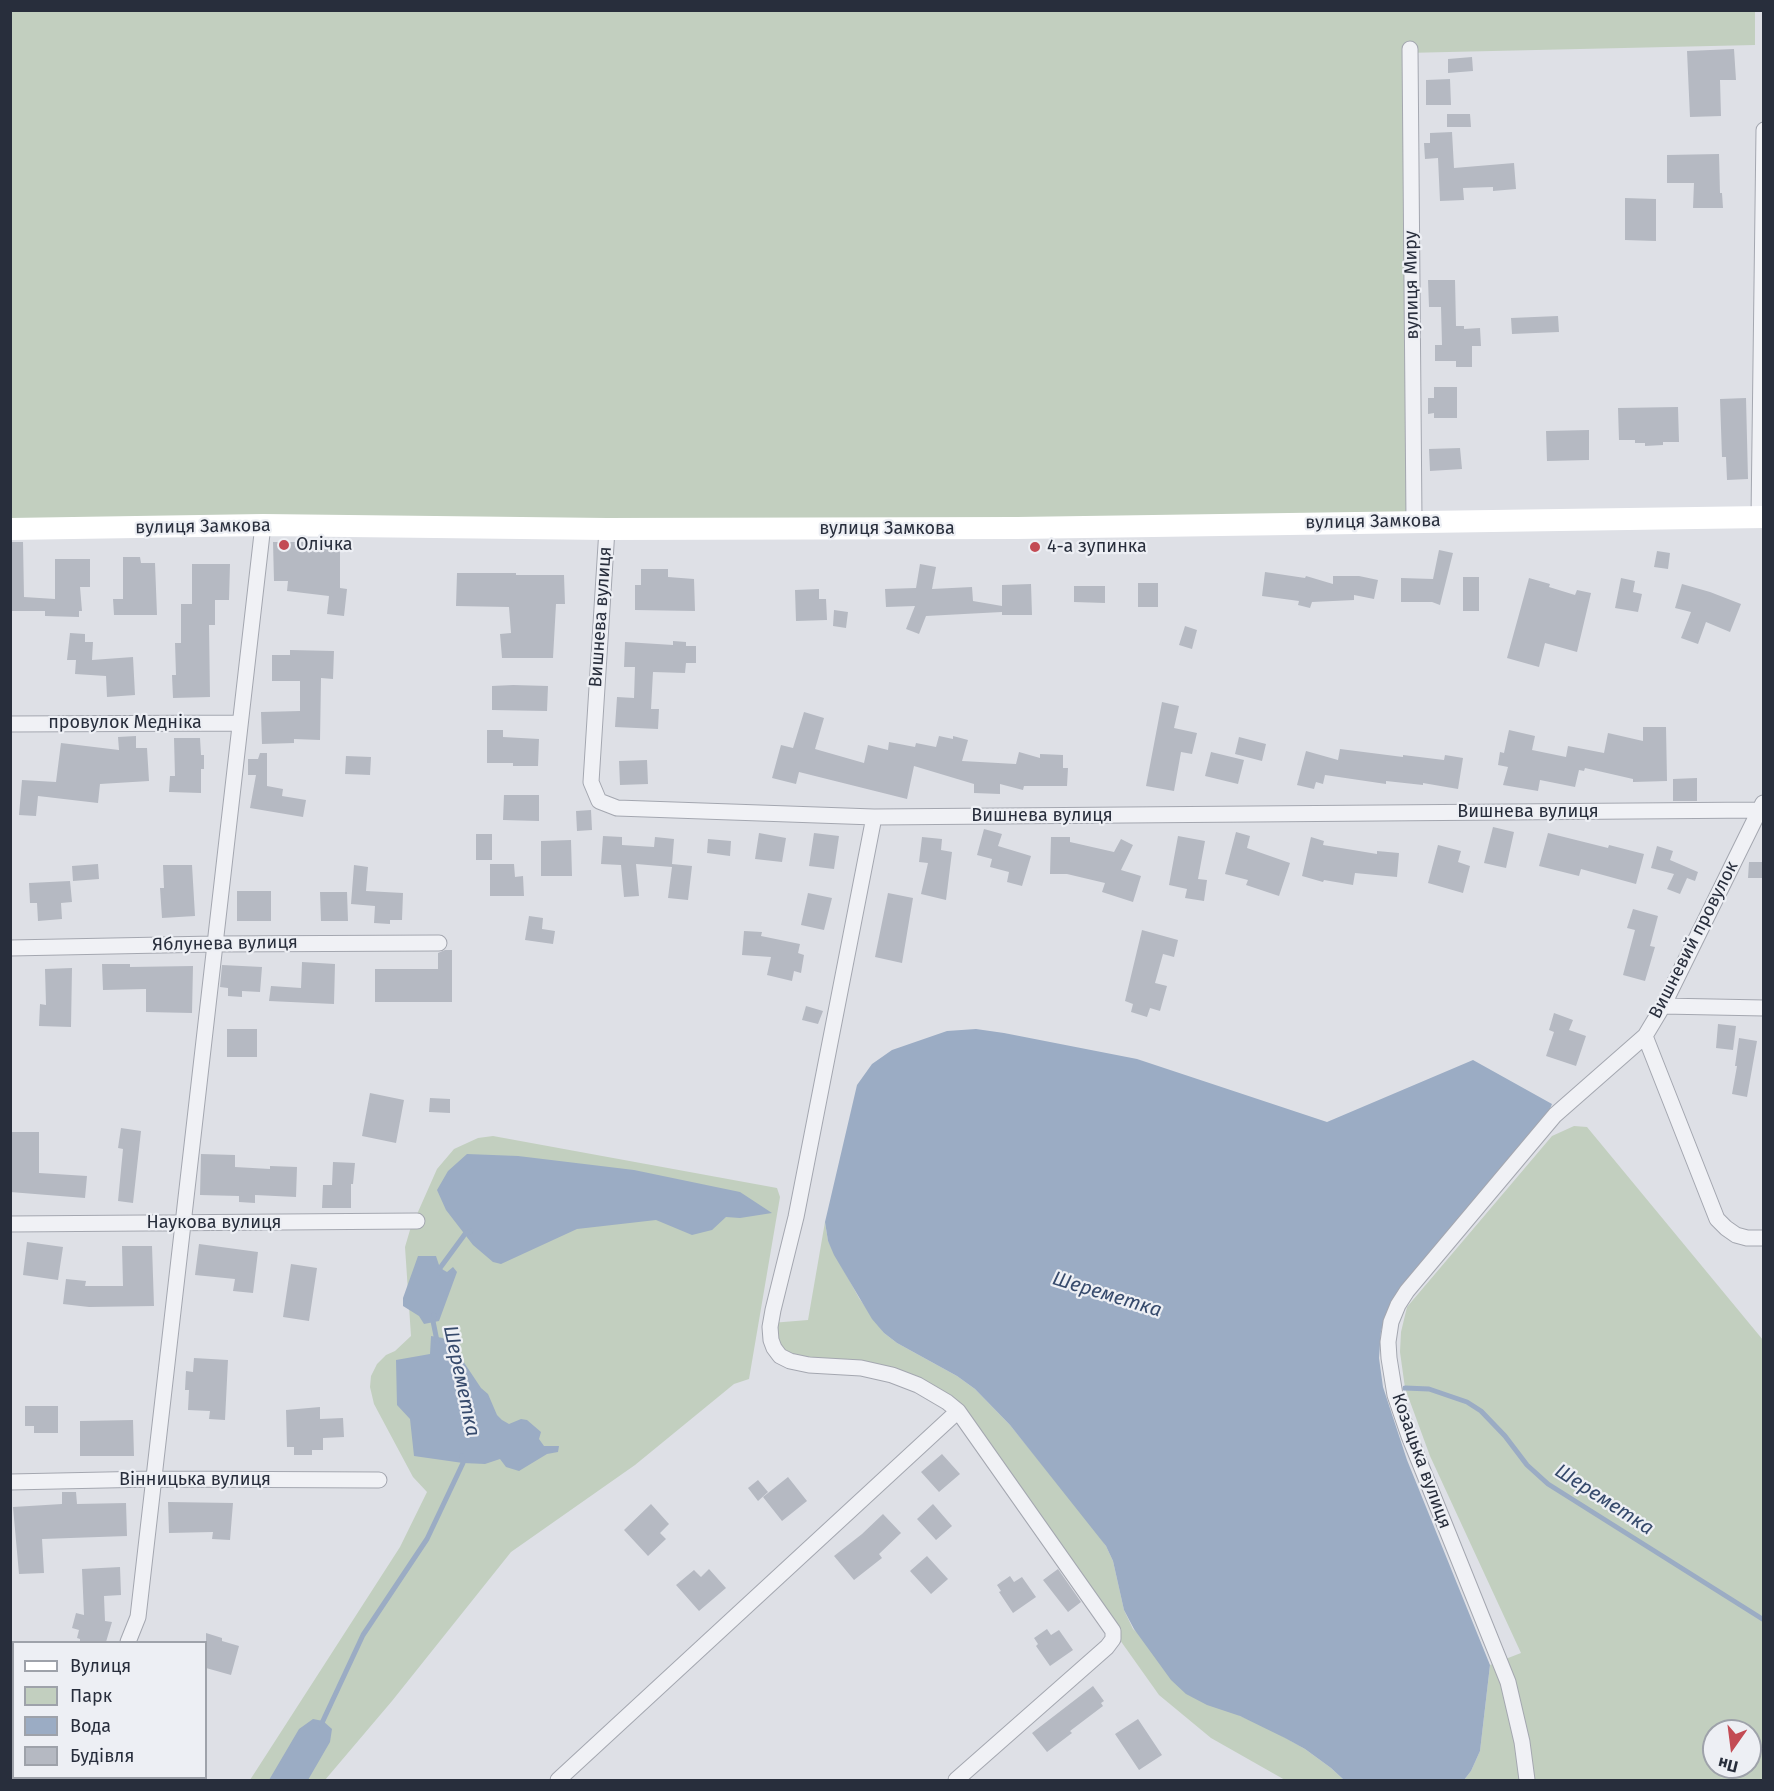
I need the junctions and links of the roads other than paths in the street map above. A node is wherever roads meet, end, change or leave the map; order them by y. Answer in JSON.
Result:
{"nodes":[{"id":1,"x":1410,"y":49,"type":"dead end"},
{"id":2,"x":1764,"y":130,"type":"edge"},
{"id":3,"x":1761,"y":517,"type":"edge"},
{"id":4,"x":1414,"y":521,"type":"junction"},
{"id":5,"x":263,"y":525,"type":"junction"},
{"id":6,"x":10,"y":529,"type":"edge"},
{"id":7,"x":607,"y":530,"type":"junction"},
{"id":8,"x":240,"y":723,"type":"junction"},
{"id":9,"x":10,"y":724,"type":"edge"},
{"id":10,"x":1761,"y":806,"type":"edge"},
{"id":11,"x":874,"y":817,"type":"junction"},
{"id":12,"x":439,"y":943,"type":"dead end"},
{"id":13,"x":214,"y":944,"type":"junction"},
{"id":14,"x":10,"y":948,"type":"edge"},
{"id":15,"x":1663,"y":1006,"type":"junction"},
{"id":16,"x":1764,"y":1008,"type":"edge"},
{"id":17,"x":1645,"y":1036,"type":"junction"},
{"id":18,"x":1555,"y":1115,"type":"joint"},
{"id":19,"x":417,"y":1221,"type":"dead end"},
{"id":20,"x":10,"y":1224,"type":"edge"},
{"id":21,"x":182,"y":1224,"type":"junction"},
{"id":22,"x":1764,"y":1238,"type":"edge"},
{"id":23,"x":958,"y":1412,"type":"junction"},
{"id":24,"x":153,"y":1479,"type":"junction"},
{"id":25,"x":379,"y":1480,"type":"dead end"},
{"id":26,"x":10,"y":1482,"type":"edge"},
{"id":27,"x":128,"y":1641,"type":"edge"},
{"id":28,"x":558,"y":1780,"type":"edge"},
{"id":29,"x":956,"y":1780,"type":"edge"},
{"id":30,"x":1527,"y":1780,"type":"edge"}],
"edges":[{"from":1,"to":4,"type":"street","name":"вулиця Миру"},
{"from":2,"to":3,"type":"street"},
{"from":3,"to":4,"type":"street","name":"вулиця Замкова"},
{"from":4,"to":7,"type":"street","name":"вулиця Замкова"},
{"from":5,"to":6,"type":"street","name":"вулиця Замкова"},
{"from":5,"to":7,"type":"street","name":"вулиця Замкова"},
{"from":5,"to":8,"type":"street"},
{"from":7,"to":11,"type":"street","name":"Вишнева вулиця"},
{"from":8,"to":9,"type":"street","name":"провулок Медніка"},
{"from":8,"to":13,"type":"street"},
{"from":10,"to":11,"type":"street","name":"Вишнева вулиця"},
{"from":10,"to":15,"type":"street","name":"Вишневий провулок"},
{"from":11,"to":23,"type":"street"},
{"from":12,"to":13,"type":"street","name":"Яблунева вулиця"},
{"from":13,"to":14,"type":"street","name":"Яблунева вулиця"},
{"from":13,"to":21,"type":"street"},
{"from":15,"to":16,"type":"street"},
{"from":15,"to":17,"type":"street","name":"Вишневий провулок"},
{"from":17,"to":18,"type":"street","name":"Вишневий провулок"},
{"from":17,"to":22,"type":"street"},
{"from":18,"to":30,"type":"street","name":"Козацька вулиця"},
{"from":19,"to":21,"type":"street","name":"Наукова вулиця"},
{"from":20,"to":21,"type":"street","name":"Наукова вулиця"},
{"from":21,"to":24,"type":"street"},
{"from":23,"to":28,"type":"street"},
{"from":23,"to":29,"type":"street"},
{"from":24,"to":25,"type":"street","name":"Вінницька вулиця"},
{"from":24,"to":26,"type":"street","name":"Вінницька вулиця"},
{"from":24,"to":27,"type":"street"}]}
